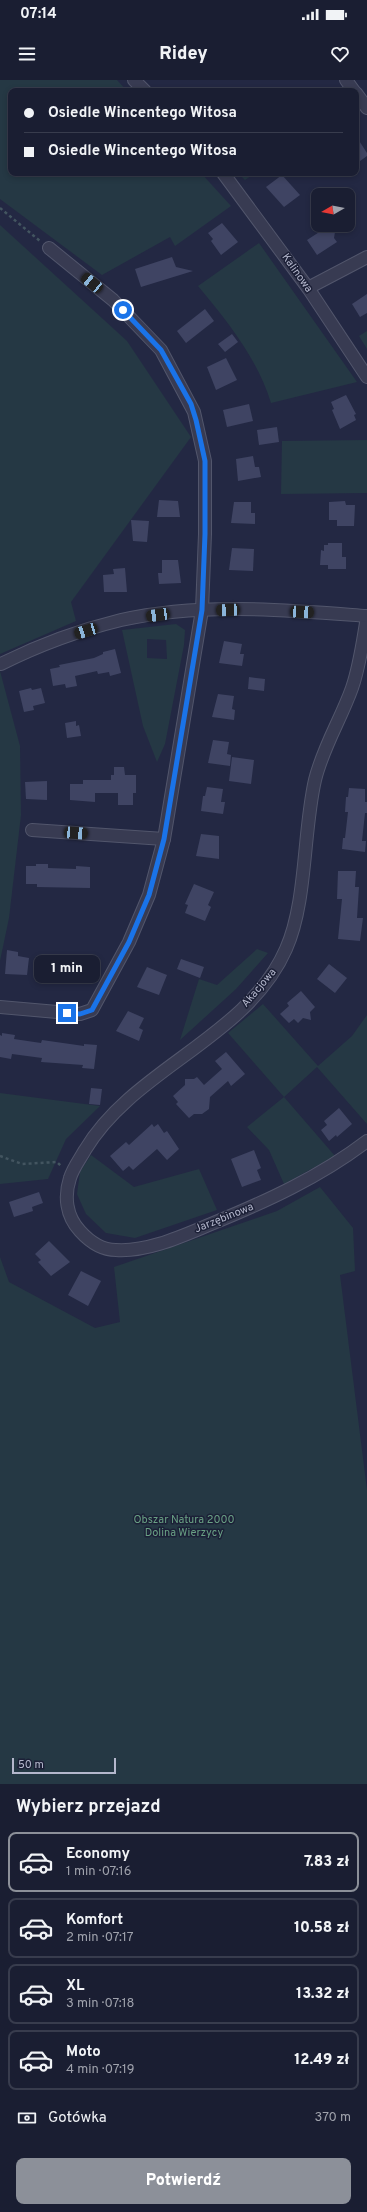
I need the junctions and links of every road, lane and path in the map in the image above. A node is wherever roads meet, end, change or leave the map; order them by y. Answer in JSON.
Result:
{"nodes":[{"id":1,"x":134,"y":80,"type":"edge"},
{"id":2,"x":142,"y":88,"type":"edge"},
{"id":3,"x":359,"y":97,"type":"edge"},
{"id":4,"x":367,"y":108,"type":"edge"},
{"id":5,"x":225,"y":176,"type":"edge"},
{"id":6,"x":0,"y":208,"type":"edge"},
{"id":7,"x":49,"y":248,"type":"joint"},
{"id":8,"x":367,"y":257,"type":"edge"},
{"id":9,"x":308,"y":288,"type":"junction"},
{"id":10,"x":367,"y":377,"type":"edge"},
{"id":11,"x":202,"y":610,"type":"junction"},
{"id":12,"x":367,"y":616,"type":"edge"},
{"id":13,"x":1,"y":664,"type":"dead end"},
{"id":14,"x":32,"y":830,"type":"dead end"},
{"id":15,"x":164,"y":839,"type":"junction"},
{"id":16,"x":0,"y":1007,"type":"edge"},
{"id":17,"x":367,"y":1141,"type":"edge"},
{"id":18,"x":0,"y":1156,"type":"edge"},
{"id":19,"x":71,"y":1174,"type":"junction"},
{"id":20,"x":75,"y":1226,"type":"joint"}],
"edges":[{"from":1,"to":2,"type":"street"},
{"from":3,"to":4,"type":"street"},
{"from":5,"to":9,"type":"street","name":"Kalinowa"},
{"from":6,"to":7,"type":"path"},
{"from":7,"to":11,"type":"street"},
{"from":8,"to":9,"type":"street"},
{"from":9,"to":10,"type":"street","name":"Kalinowa"},
{"from":11,"to":12,"type":"street"},
{"from":11,"to":13,"type":"street"},
{"from":11,"to":15,"type":"street"},
{"from":12,"to":19,"type":"street","name":"Akacjowa"},
{"from":14,"to":15,"type":"street"},
{"from":15,"to":16,"type":"street"},
{"from":17,"to":20,"type":"street","name":"Jarzębinowa"},
{"from":18,"to":19,"type":"path"},
{"from":19,"to":20,"type":"street","name":"Akacjowa"}]}
